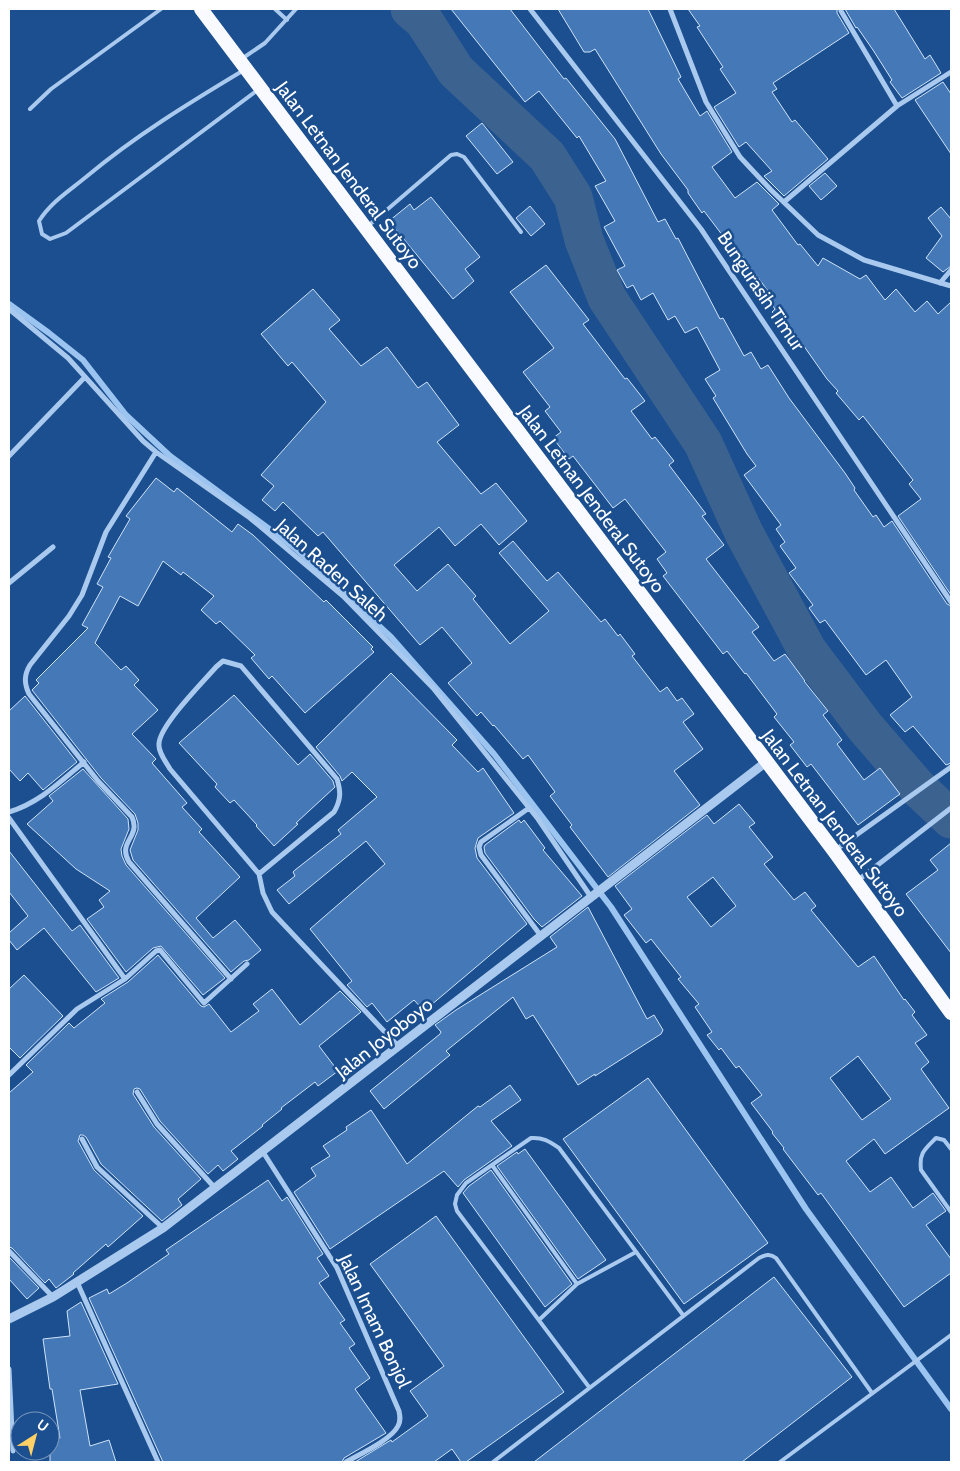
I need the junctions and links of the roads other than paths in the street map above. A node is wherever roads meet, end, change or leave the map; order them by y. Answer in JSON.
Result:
{"nodes":[{"id":1,"x":161,"y":9,"type":"edge"},
{"id":2,"x":202,"y":9,"type":"edge"},
{"id":3,"x":275,"y":9,"type":"edge"},
{"id":4,"x":296,"y":9,"type":"edge"},
{"id":5,"x":530,"y":9,"type":"edge"},
{"id":6,"x":670,"y":9,"type":"edge"},
{"id":7,"x":841,"y":11,"type":"dead end"},
{"id":8,"x":287,"y":20,"type":"junction"},
{"id":9,"x":243,"y":64,"type":"junction"},
{"id":10,"x":951,"y":72,"type":"edge"},
{"id":11,"x":260,"y":89,"type":"junction"},
{"id":12,"x":897,"y":106,"type":"junction"},
{"id":13,"x":30,"y":109,"type":"dead end"},
{"id":14,"x":784,"y":202,"type":"junction"},
{"id":15,"x":365,"y":228,"type":"junction"},
{"id":16,"x":521,"y":232,"type":"dead end"},
{"id":17,"x":951,"y":270,"type":"edge"},
{"id":18,"x":940,"y":283,"type":"junction"},
{"id":19,"x":951,"y":286,"type":"edge"},
{"id":20,"x":9,"y":309,"type":"edge"},
{"id":21,"x":85,"y":377,"type":"junction"},
{"id":22,"x":156,"y":452,"type":"junction"},
{"id":23,"x":9,"y":456,"type":"edge"},
{"id":24,"x":52,"y":547,"type":"dead end"},
{"id":25,"x":9,"y":583,"type":"edge"},
{"id":26,"x":951,"y":602,"type":"edge"},
{"id":27,"x":84,"y":762,"type":"junction"},
{"id":28,"x":766,"y":762,"type":"junction"},
{"id":29,"x":951,"y":767,"type":"edge"},
{"id":30,"x":529,"y":808,"type":"junction"},
{"id":31,"x":951,"y":808,"type":"edge"},
{"id":32,"x":9,"y":812,"type":"edge"},
{"id":33,"x":9,"y":818,"type":"edge"},
{"id":34,"x":834,"y":851,"type":"junction"},
{"id":35,"x":259,"y":874,"type":"junction"},
{"id":36,"x":856,"y":882,"type":"junction"},
{"id":37,"x":594,"y":895,"type":"junction"},
{"id":38,"x":542,"y":936,"type":"junction"},
{"id":39,"x":247,"y":964,"type":"dead end"},
{"id":40,"x":230,"y":978,"type":"junction"},
{"id":41,"x":125,"y":979,"type":"junction"},
{"id":42,"x":951,"y":1012,"type":"edge"},
{"id":43,"x":399,"y":1047,"type":"junction"},
{"id":44,"x":9,"y":1075,"type":"edge"},
{"id":45,"x":136,"y":1092,"type":"dead end"},
{"id":46,"x":82,"y":1139,"type":"dead end"},
{"id":47,"x":951,"y":1149,"type":"edge"},
{"id":48,"x":263,"y":1152,"type":"junction"},
{"id":49,"x":492,"y":1165,"type":"junction"},
{"id":50,"x":215,"y":1188,"type":"junction"},
{"id":51,"x":951,"y":1212,"type":"edge"},
{"id":52,"x":163,"y":1228,"type":"junction"},
{"id":53,"x":9,"y":1251,"type":"edge"},
{"id":54,"x":636,"y":1252,"type":"junction"},
{"id":55,"x":77,"y":1282,"type":"junction"},
{"id":56,"x":577,"y":1284,"type":"junction"},
{"id":57,"x":53,"y":1297,"type":"junction"},
{"id":58,"x":682,"y":1315,"type":"junction"},
{"id":59,"x":9,"y":1320,"type":"edge"},
{"id":60,"x":538,"y":1320,"type":"junction"},
{"id":61,"x":951,"y":1335,"type":"edge"},
{"id":62,"x":9,"y":1369,"type":"edge"},
{"id":63,"x":590,"y":1387,"type":"junction"},
{"id":64,"x":872,"y":1393,"type":"junction"},
{"id":65,"x":11,"y":1411,"type":"edge"},
{"id":66,"x":158,"y":1462,"type":"edge"},
{"id":67,"x":346,"y":1462,"type":"edge"},
{"id":68,"x":493,"y":1462,"type":"edge"},
{"id":69,"x":780,"y":1462,"type":"edge"}],
"edges":[{"from":1,"to":13,"type":"lane"},
{"from":2,"to":9,"type":"highway","name":"Jalan Letnan Jenderal Sutoyo"},
{"from":3,"to":8,"type":"lane"},
{"from":4,"to":8,"type":"lane"},
{"from":5,"to":26,"type":"street","name":"Bungurasih Timur"},
{"from":6,"to":14,"type":"street"},
{"from":7,"to":12,"type":"street"},
{"from":8,"to":9,"type":"lane"},
{"from":9,"to":11,"type":"highway","name":"Jalan Letnan Jenderal Sutoyo"},
{"from":9,"to":11,"type":"lane"},
{"from":10,"to":12,"type":"street"},
{"from":11,"to":15,"type":"highway","name":"Jalan Letnan Jenderal Sutoyo"},
{"from":12,"to":14,"type":"street"},
{"from":14,"to":18,"type":"street"},
{"from":15,"to":16,"type":"lane"},
{"from":15,"to":28,"type":"highway","name":"Jalan Letnan Jenderal Sutoyo"},
{"from":17,"to":18,"type":"street"},
{"from":18,"to":19,"type":"street"},
{"from":20,"to":21,"type":"street","name":"Jalan Raden Saleh"},
{"from":21,"to":22,"type":"street","name":"Jalan Raden Saleh"},
{"from":21,"to":23,"type":"street"},
{"from":22,"to":27,"type":"street"},
{"from":22,"to":30,"type":"street","name":"Jalan Raden Saleh"},
{"from":24,"to":25,"type":"street"},
{"from":27,"to":32,"type":"street"},
{"from":27,"to":40,"type":"street"},
{"from":28,"to":34,"type":"highway","name":"Jalan Letnan Jenderal Sutoyo"},
{"from":28,"to":37,"type":"street","name":"Jalan Joyoboyo"},
{"from":29,"to":34,"type":"street"},
{"from":30,"to":37,"type":"street","name":"Jalan Raden Saleh"},
{"from":30,"to":38,"type":"street"},
{"from":31,"to":36,"type":"street"},
{"from":33,"to":41,"type":"street"},
{"from":34,"to":36,"type":"highway","name":"Jalan Letnan Jenderal Sutoyo"},
{"from":35,"to":35,"type":"street"},
{"from":35,"to":43,"type":"street"},
{"from":36,"to":42,"type":"highway","name":"Jalan Letnan Jenderal Sutoyo"},
{"from":37,"to":38,"type":"street","name":"Jalan Joyoboyo"},
{"from":38,"to":43,"type":"street","name":"Jalan Joyoboyo"},
{"from":39,"to":40,"type":"street"},
{"from":40,"to":41,"type":"street"},
{"from":41,"to":44,"type":"street"},
{"from":43,"to":48,"type":"street","name":"Jalan Joyoboyo"},
{"from":45,"to":50,"type":"street"},
{"from":46,"to":52,"type":"street"},
{"from":47,"to":51,"type":"lane"},
{"from":48,"to":50,"type":"street","name":"Jalan Joyoboyo"},
{"from":48,"to":67,"type":"street","name":"Jalan Imam Bonjol"},
{"from":49,"to":54,"type":"lane"},
{"from":49,"to":56,"type":"lane"},
{"from":49,"to":60,"type":"lane"},
{"from":50,"to":52,"type":"street","name":"Jalan Joyoboyo"},
{"from":52,"to":55,"type":"street","name":"Jalan Joyoboyo"},
{"from":53,"to":57,"type":"street"},
{"from":54,"to":56,"type":"lane"},
{"from":54,"to":58,"type":"lane"},
{"from":55,"to":57,"type":"street","name":"Jalan Joyoboyo"},
{"from":55,"to":66,"type":"street"},
{"from":56,"to":60,"type":"lane"},
{"from":57,"to":59,"type":"street","name":"Jalan Joyoboyo"},
{"from":58,"to":63,"type":"lane"},
{"from":58,"to":64,"type":"lane"},
{"from":60,"to":63,"type":"lane"},
{"from":61,"to":64,"type":"lane"},
{"from":62,"to":65,"type":"street"},
{"from":63,"to":68,"type":"lane"},
{"from":64,"to":69,"type":"lane"}]}
